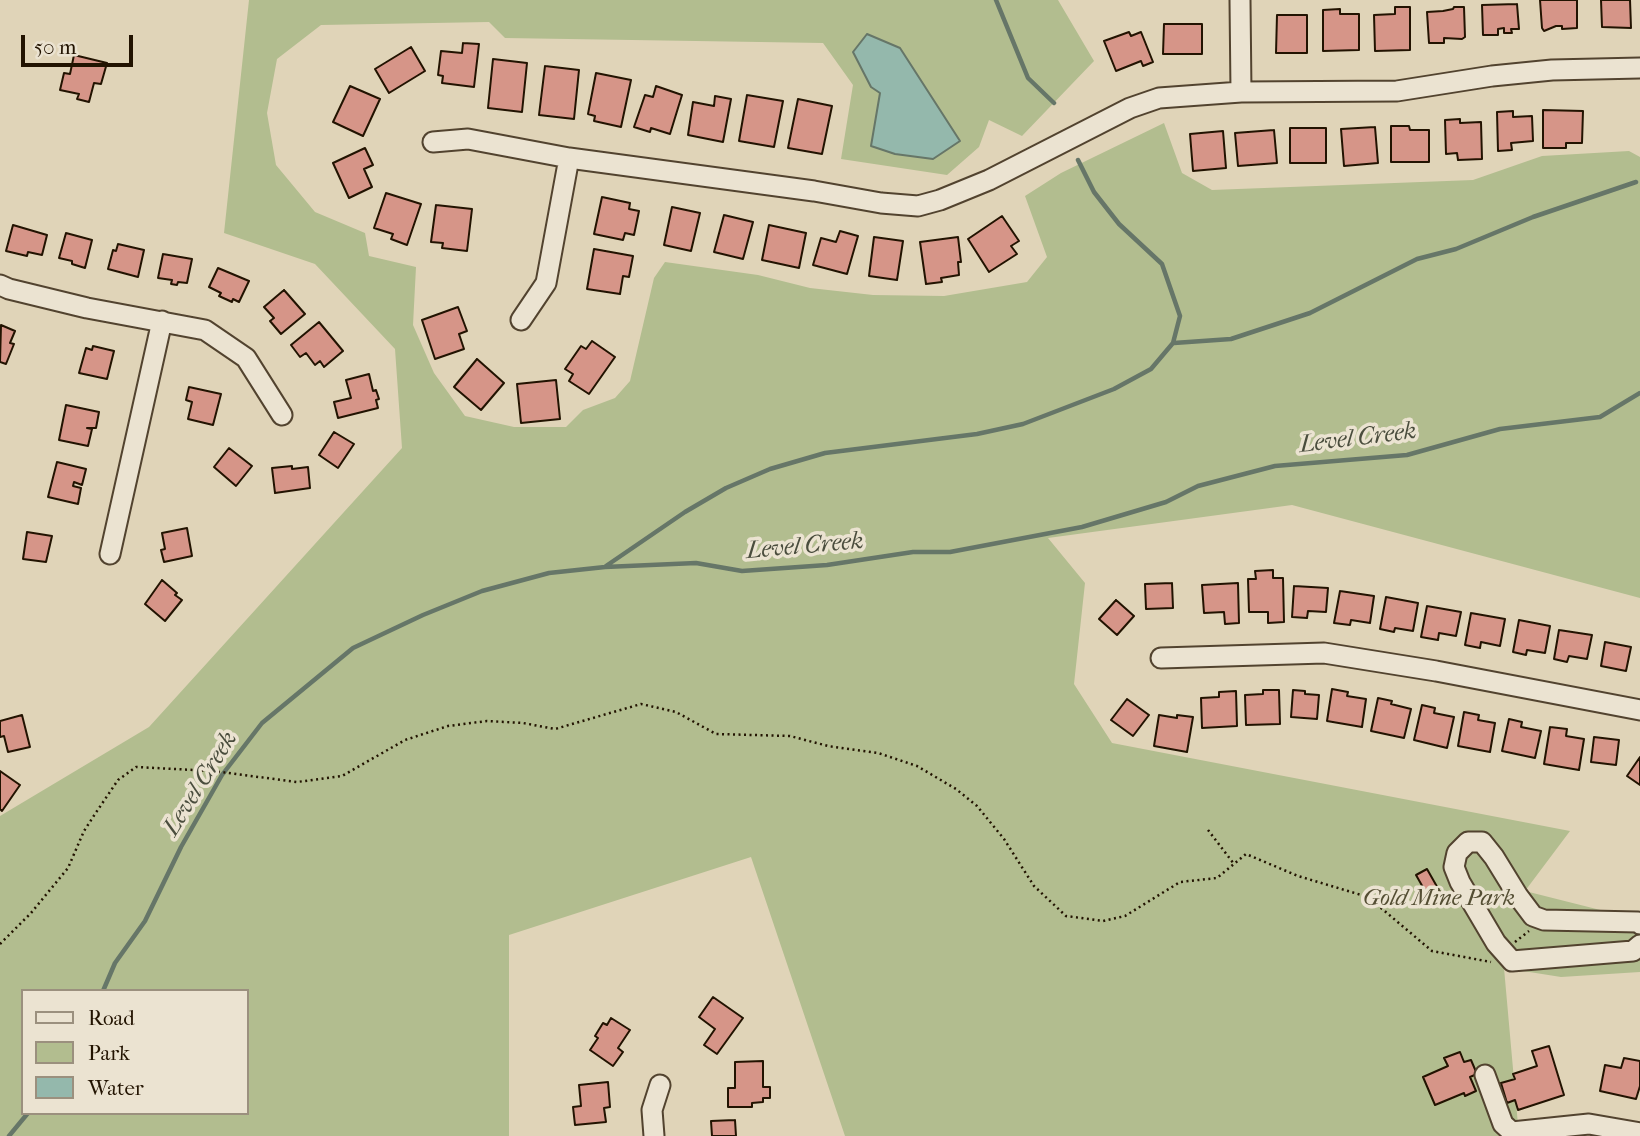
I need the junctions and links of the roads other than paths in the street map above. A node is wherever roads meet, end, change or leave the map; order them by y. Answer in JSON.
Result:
{"nodes":[{"id":1,"x":1240,"y":0,"type":"edge"},
{"id":2,"x":1640,"y":68,"type":"edge"},
{"id":3,"x":1241,"y":92,"type":"junction"},
{"id":4,"x":433,"y":142,"type":"dead end"},
{"id":5,"x":569,"y":158,"type":"junction"},
{"id":6,"x":0,"y":285,"type":"edge"},
{"id":7,"x":521,"y":320,"type":"dead end"},
{"id":8,"x":162,"y":321,"type":"junction"},
{"id":9,"x":282,"y":415,"type":"dead end"},
{"id":10,"x":110,"y":554,"type":"dead end"},
{"id":11,"x":1161,"y":657,"type":"dead end"},
{"id":12,"x":1640,"y":710,"type":"edge"},
{"id":13,"x":1640,"y":924,"type":"edge"},
{"id":14,"x":1640,"y":946,"type":"edge"},
{"id":15,"x":1485,"y":1075,"type":"dead end"},
{"id":16,"x":660,"y":1085,"type":"dead end"},
{"id":17,"x":1640,"y":1133,"type":"edge"},
{"id":18,"x":654,"y":1136,"type":"edge"}],
"edges":[{"from":1,"to":3,"type":"street"},
{"from":2,"to":3,"type":"street"},
{"from":3,"to":5,"type":"street"},
{"from":4,"to":5,"type":"street"},
{"from":5,"to":7,"type":"street"},
{"from":6,"to":8,"type":"street"},
{"from":8,"to":9,"type":"street"},
{"from":8,"to":10,"type":"street"},
{"from":11,"to":12,"type":"street"},
{"from":13,"to":14,"type":"street"},
{"from":15,"to":17,"type":"street"},
{"from":16,"to":18,"type":"street"}]}
